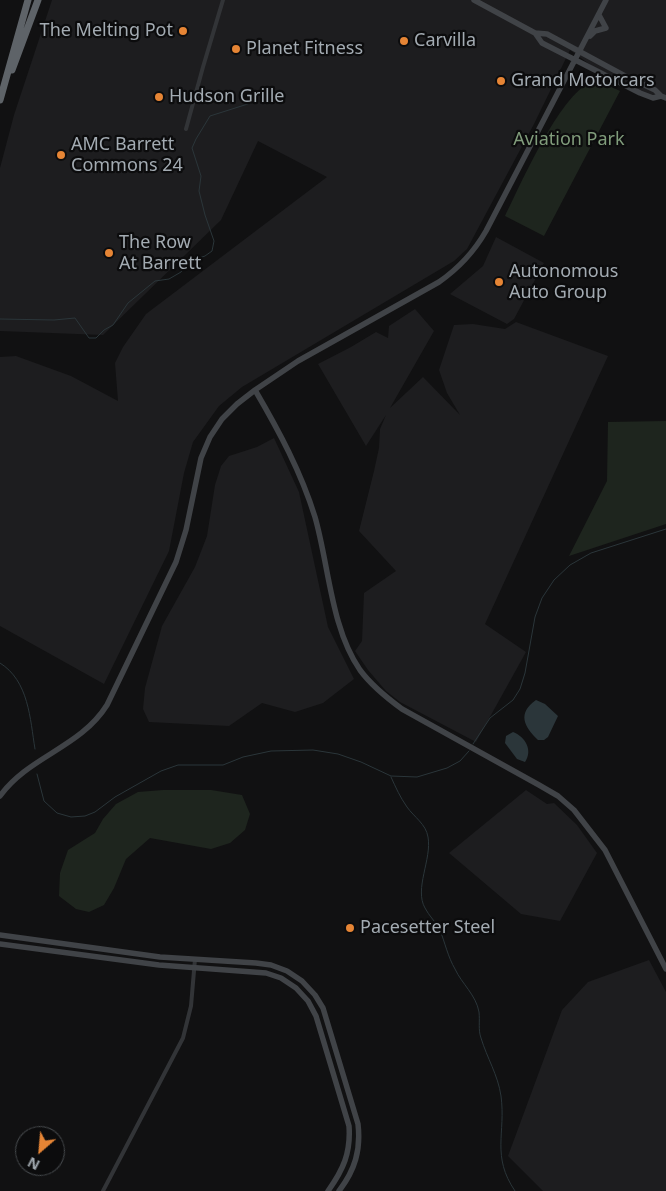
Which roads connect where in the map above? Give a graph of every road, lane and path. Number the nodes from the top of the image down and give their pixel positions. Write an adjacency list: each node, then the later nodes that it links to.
1 (28, 0): 11 (highway)
2 (38, 0): 11 (highway)
3 (223, 0): 14 (street)
4 (474, 0): 7 (street)
5 (606, 0): 6 (street)
6 (599, 14): 8 (street); 8 (street)
7 (536, 33): 9 (street); 10 (street)
8 (586, 39): 9 (street)
9 (579, 51): 10 (street); 12 (street)
10 (575, 60): 12 (street); 15 (street)
11 (2, 91): 13 (highway)
12 (664, 97)
13 (0, 100)
14 (186, 129)
15 (255, 390): 16 (street); 21 (street)
16 (0, 796)
17 (1, 936): 19 (street)
18 (0, 944): 20 (street)
19 (195, 959): 20 (street); 24 (street)
20 (195, 968): 22 (street); 23 (street)
21 (666, 969)
22 (103, 1191)
23 (328, 1191)
24 (339, 1191)

